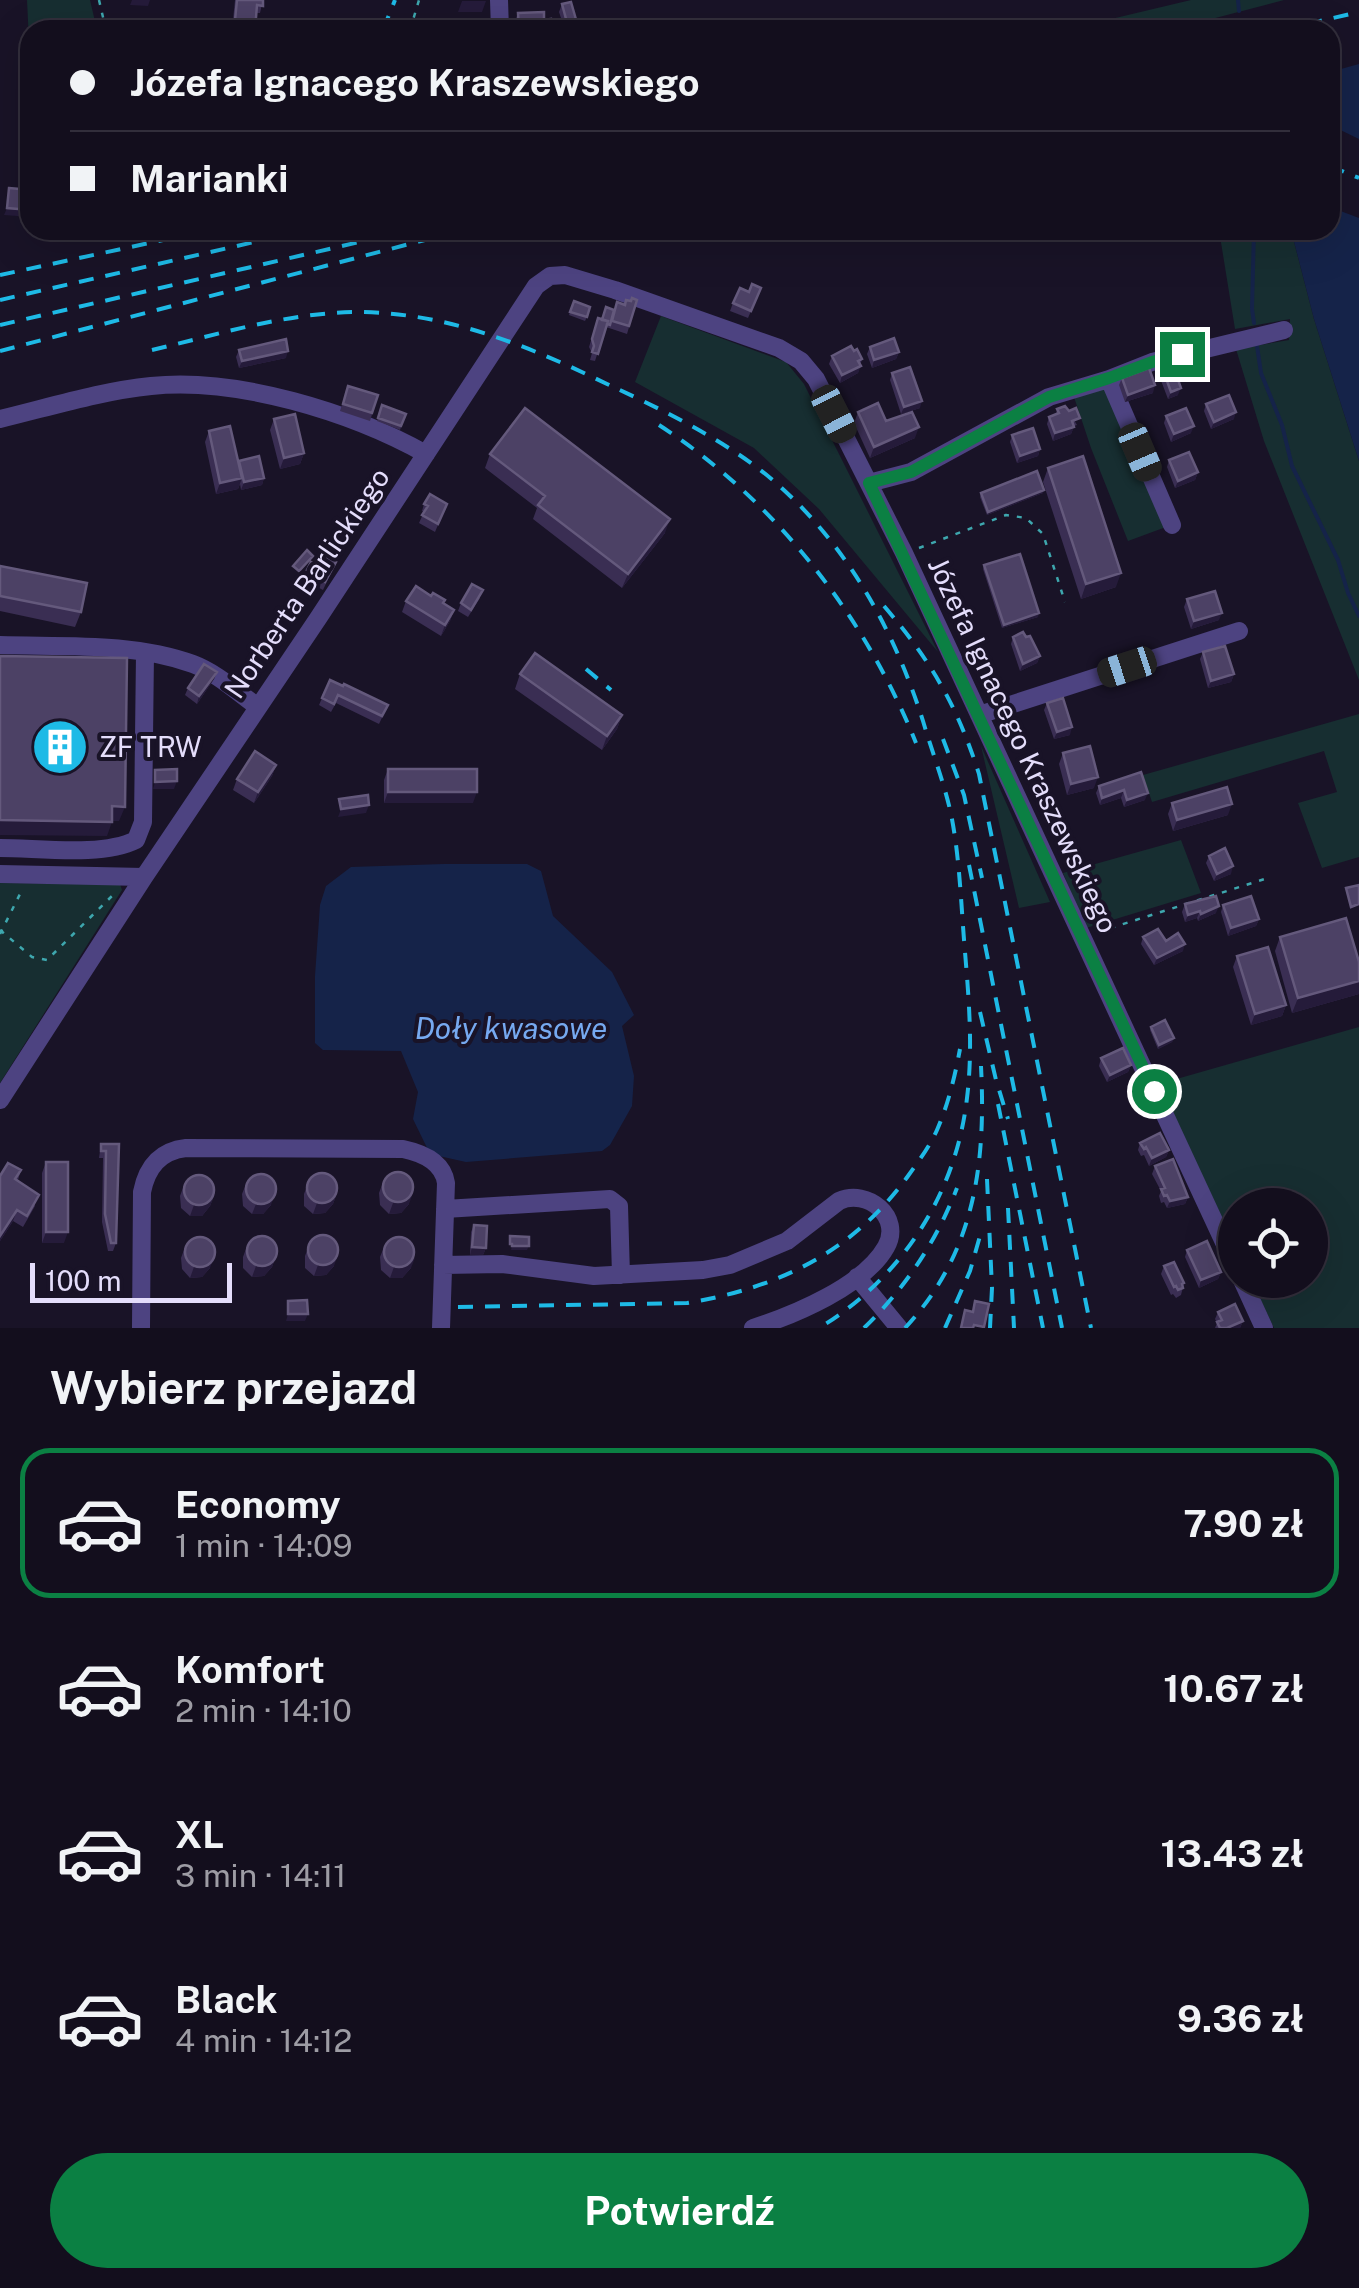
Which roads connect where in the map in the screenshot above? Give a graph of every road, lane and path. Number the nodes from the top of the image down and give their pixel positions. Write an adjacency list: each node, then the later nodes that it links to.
1 (579, 278): 5 (street, Norberta Barlickiego); 6 (street, Józefa Ignacego Kraszewskiego)
2 (1284, 330): 3 (street)
3 (1109, 378): 6 (street); 7 (street)
4 (0, 418): 5 (street)
5 (426, 454): 13 (street, Norberta Barlickiego)
6 (869, 483): 8 (street, Józefa Ignacego Kraszewskiego)
7 (1172, 524)
8 (904, 554): 9 (path); 14 (street, Józefa Ignacego Kraszewskiego)
9 (1065, 602)
10 (1239, 631): 14 (street)
11 (0, 644): 12 (street)
12 (145, 653): 13 (street); 15 (street)
13 (258, 707): 17 (street, Norberta Barlickiego)
14 (978, 715): 23 (street, Józefa Ignacego Kraszewskiego)
15 (0, 848)
16 (0, 874): 17 (street)
17 (144, 876): 24 (street, Norberta Barlickiego)
18 (1271, 877): 23 (path)
19 (24, 886): 22 (path)
20 (116, 892): 22 (path)
21 (0, 923): 22 (path)
22 (0, 931)
23 (1082, 937): 26 (street, Józefa Ignacego Kraszewskiego)
24 (0, 1100)
25 (445, 1210): 27 (street); 28 (street); 31 (street)
26 (1218, 1229)
27 (444, 1265): 28 (street); 32 (street)
28 (621, 1276): 29 (street)
29 (857, 1277): 33 (street); 34 (street)
30 (1250, 1298): 35 (street)
31 (141, 1328)
32 (441, 1328)
33 (752, 1328)
34 (899, 1328)
35 (1264, 1328)

